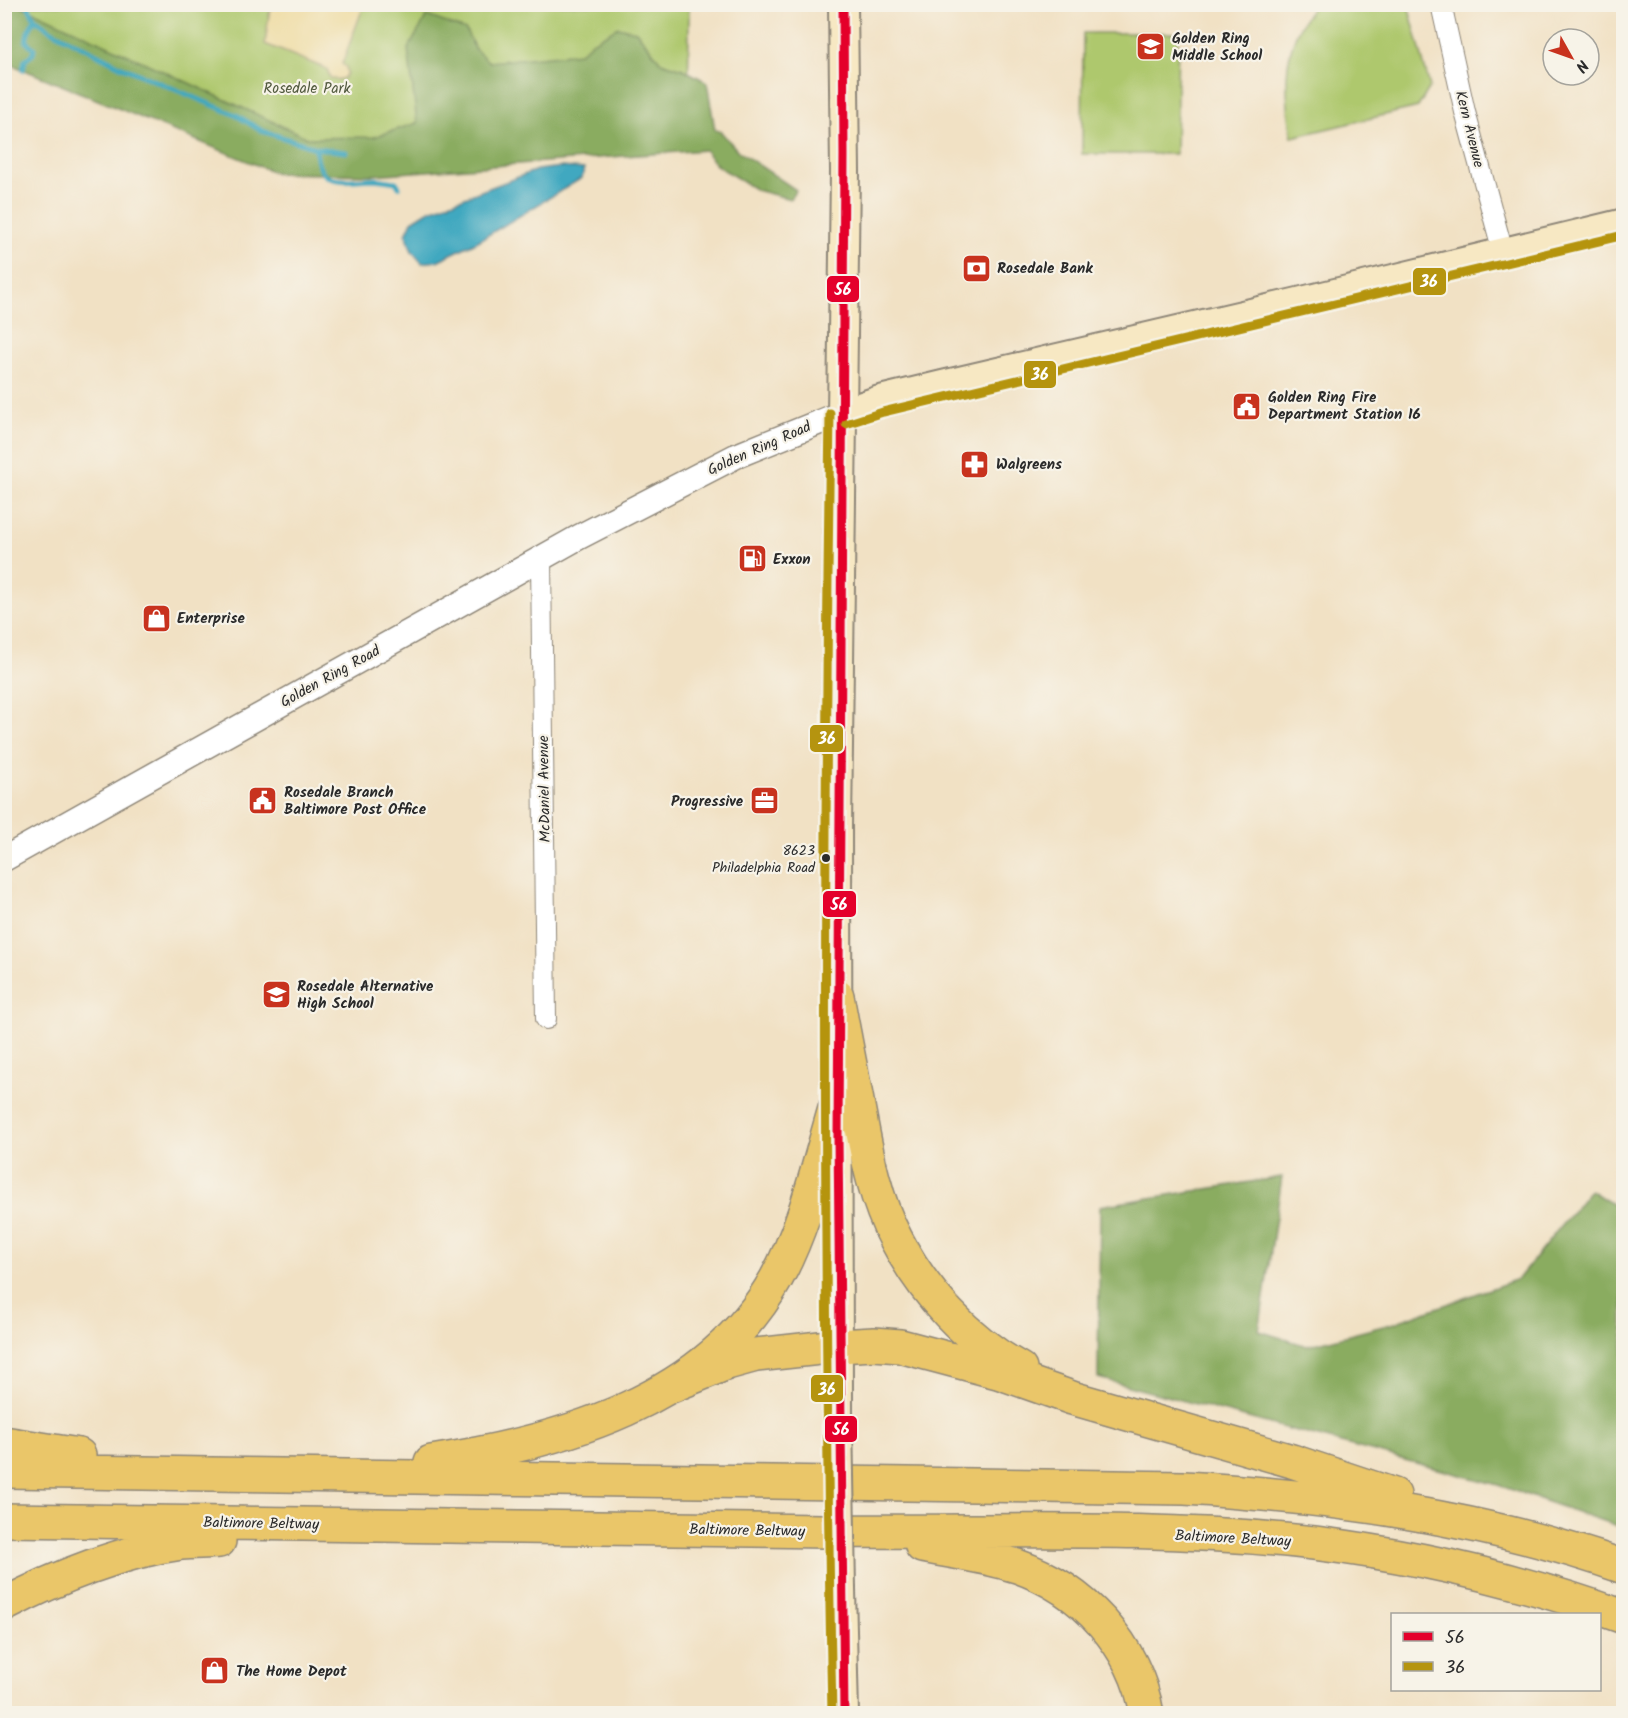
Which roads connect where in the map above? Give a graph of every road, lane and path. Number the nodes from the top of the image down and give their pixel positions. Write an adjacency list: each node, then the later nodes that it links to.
1 (843, 4): 5 (main road)
2 (1441, 4): 4 (street, Kern Avenue)
3 (1623, 223): 4 (main road, Golden Ring Road)
4 (1503, 252): 5 (main road, Golden Ring Road)
5 (842, 413): 6 (street, Golden Ring Road); 8 (main road)
6 (541, 558): 7 (street, Golden Ring Road); 9 (street, McDaniel Avenue)
7 (4, 859)
8 (837, 996): 10 (main road); 13 (highway)
9 (546, 1019)
10 (837, 1102): 11 (main road); 12 (highway)
11 (838, 1346): 12 (highway); 13 (highway); 25 (main road, bridge)
12 (671, 1386): 17 (highway)
13 (1072, 1398): 19 (highway)
14 (4, 1443): 16 (highway)
15 (4, 1471): 16 (highway)
16 (224, 1474): 17 (highway)
17 (335, 1477): 19 (highway)
18 (4, 1520): 20 (highway, Baltimore Beltway)
19 (1454, 1520): 22 (highway)
20 (474, 1526): 21 (highway, Baltimore Beltway); 23 (highway)
21 (835, 1531): 24 (highway, Baltimore Beltway); 26 (highway)
22 (1623, 1567)
23 (4, 1605)
24 (1623, 1617)
25 (843, 1713)
26 (1147, 1713)

